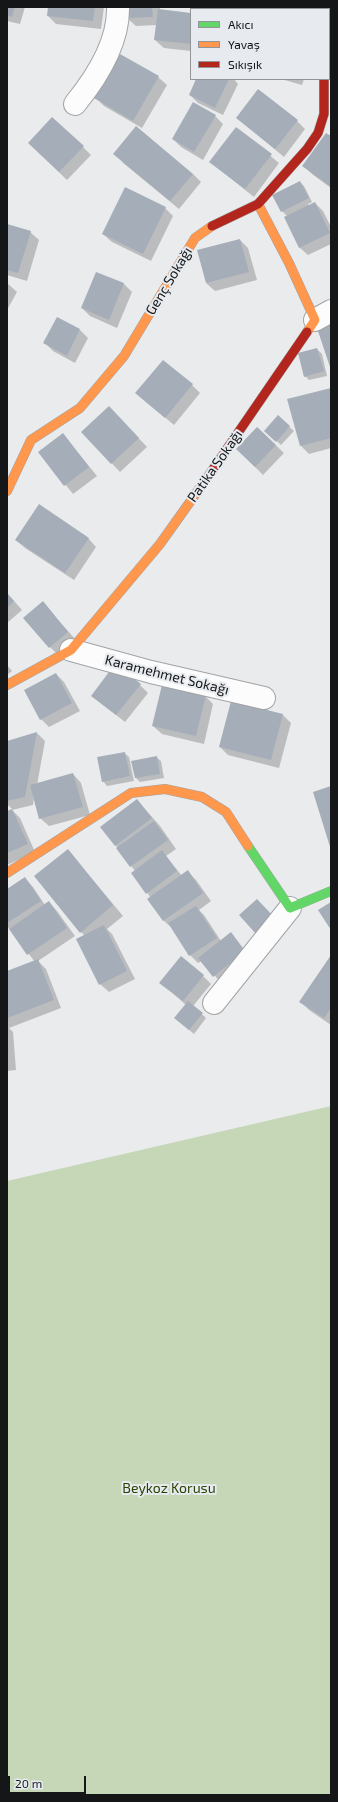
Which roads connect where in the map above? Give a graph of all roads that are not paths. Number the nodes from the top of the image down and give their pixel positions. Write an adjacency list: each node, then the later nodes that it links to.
1 (118, 7): 3 (street)
2 (324, 80): 4 (street, Genç Sokağı)
3 (75, 104)
4 (258, 204): 5 (street, Patika Sokağı); 6 (street, Genç Sokağı)
5 (323, 315): 7 (street, Patika Sokağı)
6 (7, 491)
7 (71, 650): 8 (street, Patika Sokağı); 9 (street, Karamehmet Sokağı)
8 (7, 685)
9 (264, 698)
10 (7, 873): 12 (street)
11 (331, 891): 12 (street)
12 (290, 908): 13 (street)
13 (214, 1003)

